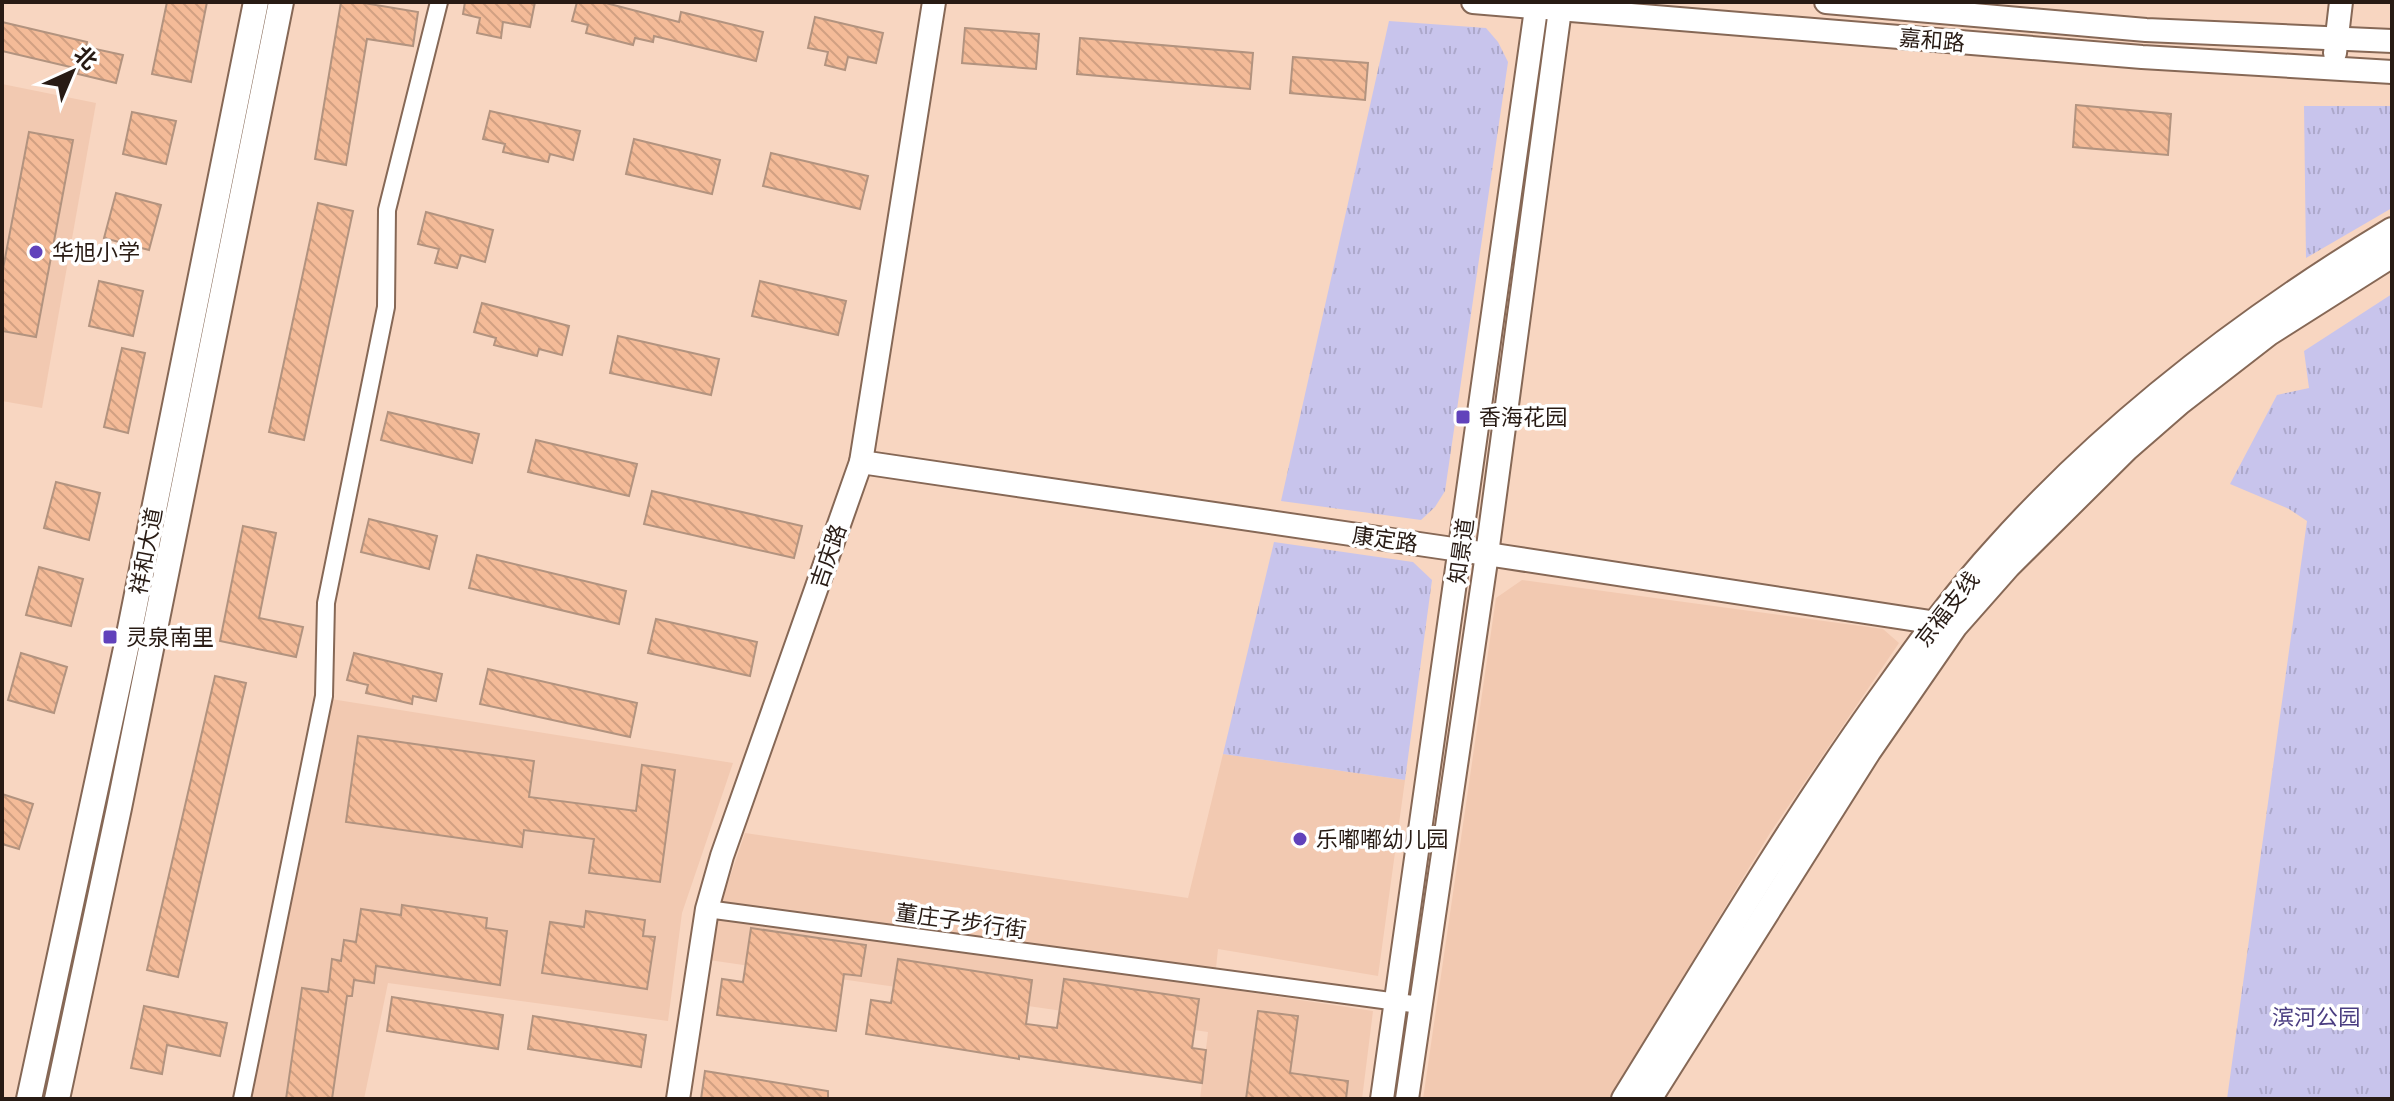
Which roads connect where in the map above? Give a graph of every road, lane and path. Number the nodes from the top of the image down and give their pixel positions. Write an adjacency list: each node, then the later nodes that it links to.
1 (256, 2): 23 (main road, 祥和大道)
2 (281, 2): 24 (main road, 祥和大道)
3 (439, 2): 25 (street)
4 (934, 2): 16 (main road, 吉庆路)
5 (1473, 2): 8 (main road, 嘉和路)
6 (1826, 2): 10 (main road, 嘉和路)
7 (2341, 2): 10 (main road)
8 (1537, 4): 9 (main road, 嘉和路); 17 (main road, 知景道)
9 (1560, 6): 12 (main road, 嘉和路); 18 (main road, 知景道)
10 (2335, 40): 11 (main road, 嘉和路); 12 (main road)
11 (2392, 41)
12 (2334, 70): 13 (main road, 嘉和路)
13 (2392, 72)
14 (2392, 230): 19 (main road, 京福支线)
15 (2392, 255): 19 (main road, 京福支线)
16 (861, 462): 17 (main road, 康定路); 20 (main road, 吉庆路)
17 (1462, 550): 18 (main road, 康定路); 21 (main road, 知景道)
18 (1487, 554): 19 (main road, 康定路); 22 (main road, 知景道)
19 (1945, 625): 29 (main road, 京福支线); 30 (main road, 京福支线)
20 (707, 909): 21 (street, 董庄子步行街); 26 (main road, 吉庆路)
21 (1396, 1001): 22 (street, 董庄子步行街); 27 (main road, 知景道)
22 (1420, 1005): 28 (main road, 知景道)
23 (29, 1099)
24 (57, 1099)
25 (242, 1099)
26 (678, 1099)
27 (1382, 1099)
28 (1407, 1099)
29 (1624, 1099)
30 (1649, 1099)

